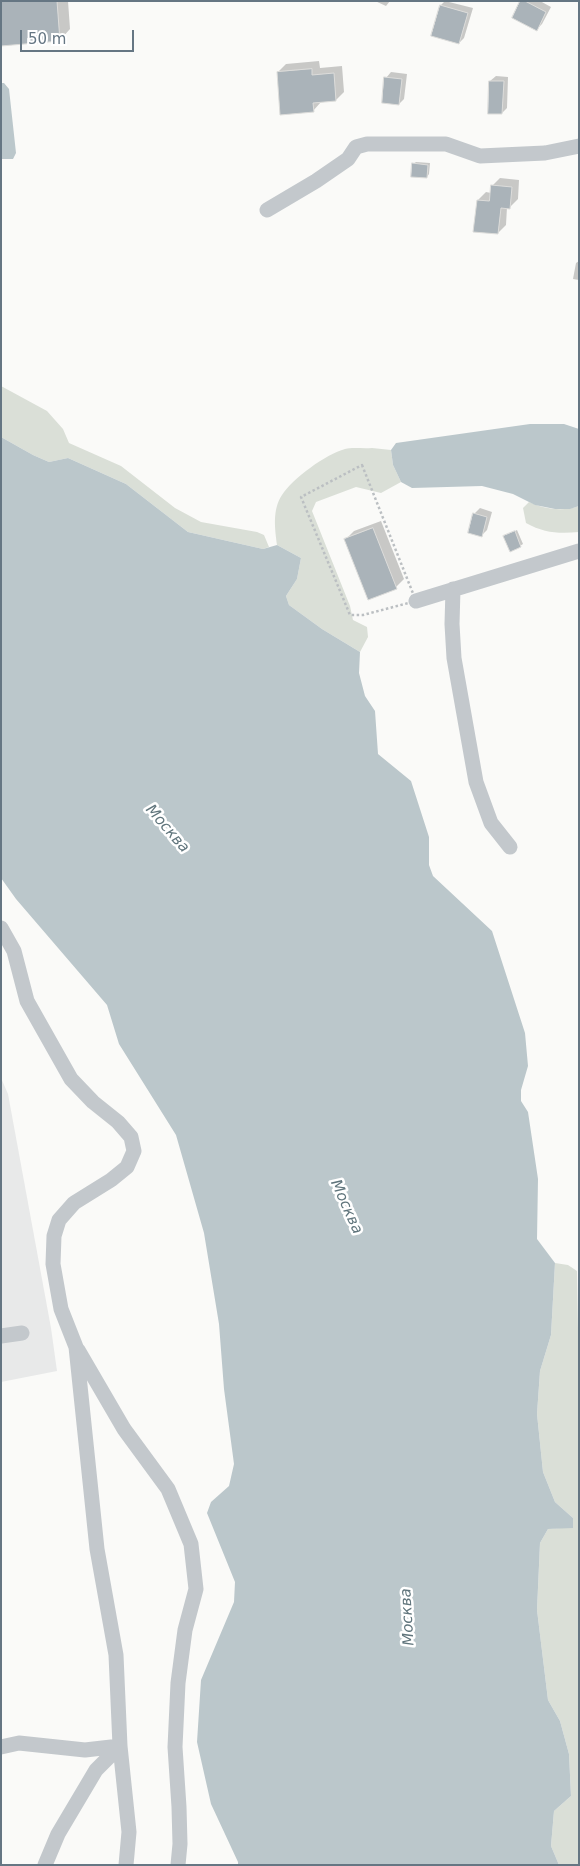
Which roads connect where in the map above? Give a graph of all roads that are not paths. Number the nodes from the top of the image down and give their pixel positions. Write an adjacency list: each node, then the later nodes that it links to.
1 (579, 146): 2 (street)
2 (267, 210)
3 (579, 551): 4 (street)
4 (453, 589): 5 (street); 6 (street)
5 (416, 601)
6 (510, 847)
7 (1, 928): 10 (street)
8 (22, 1333): 9 (street)
9 (1, 1336)
10 (76, 1347): 11 (street); 15 (street)
11 (120, 1746): 12 (street); 13 (street); 14 (street)
12 (1, 1747)
13 (45, 1865)
14 (126, 1865)
15 (178, 1865)

